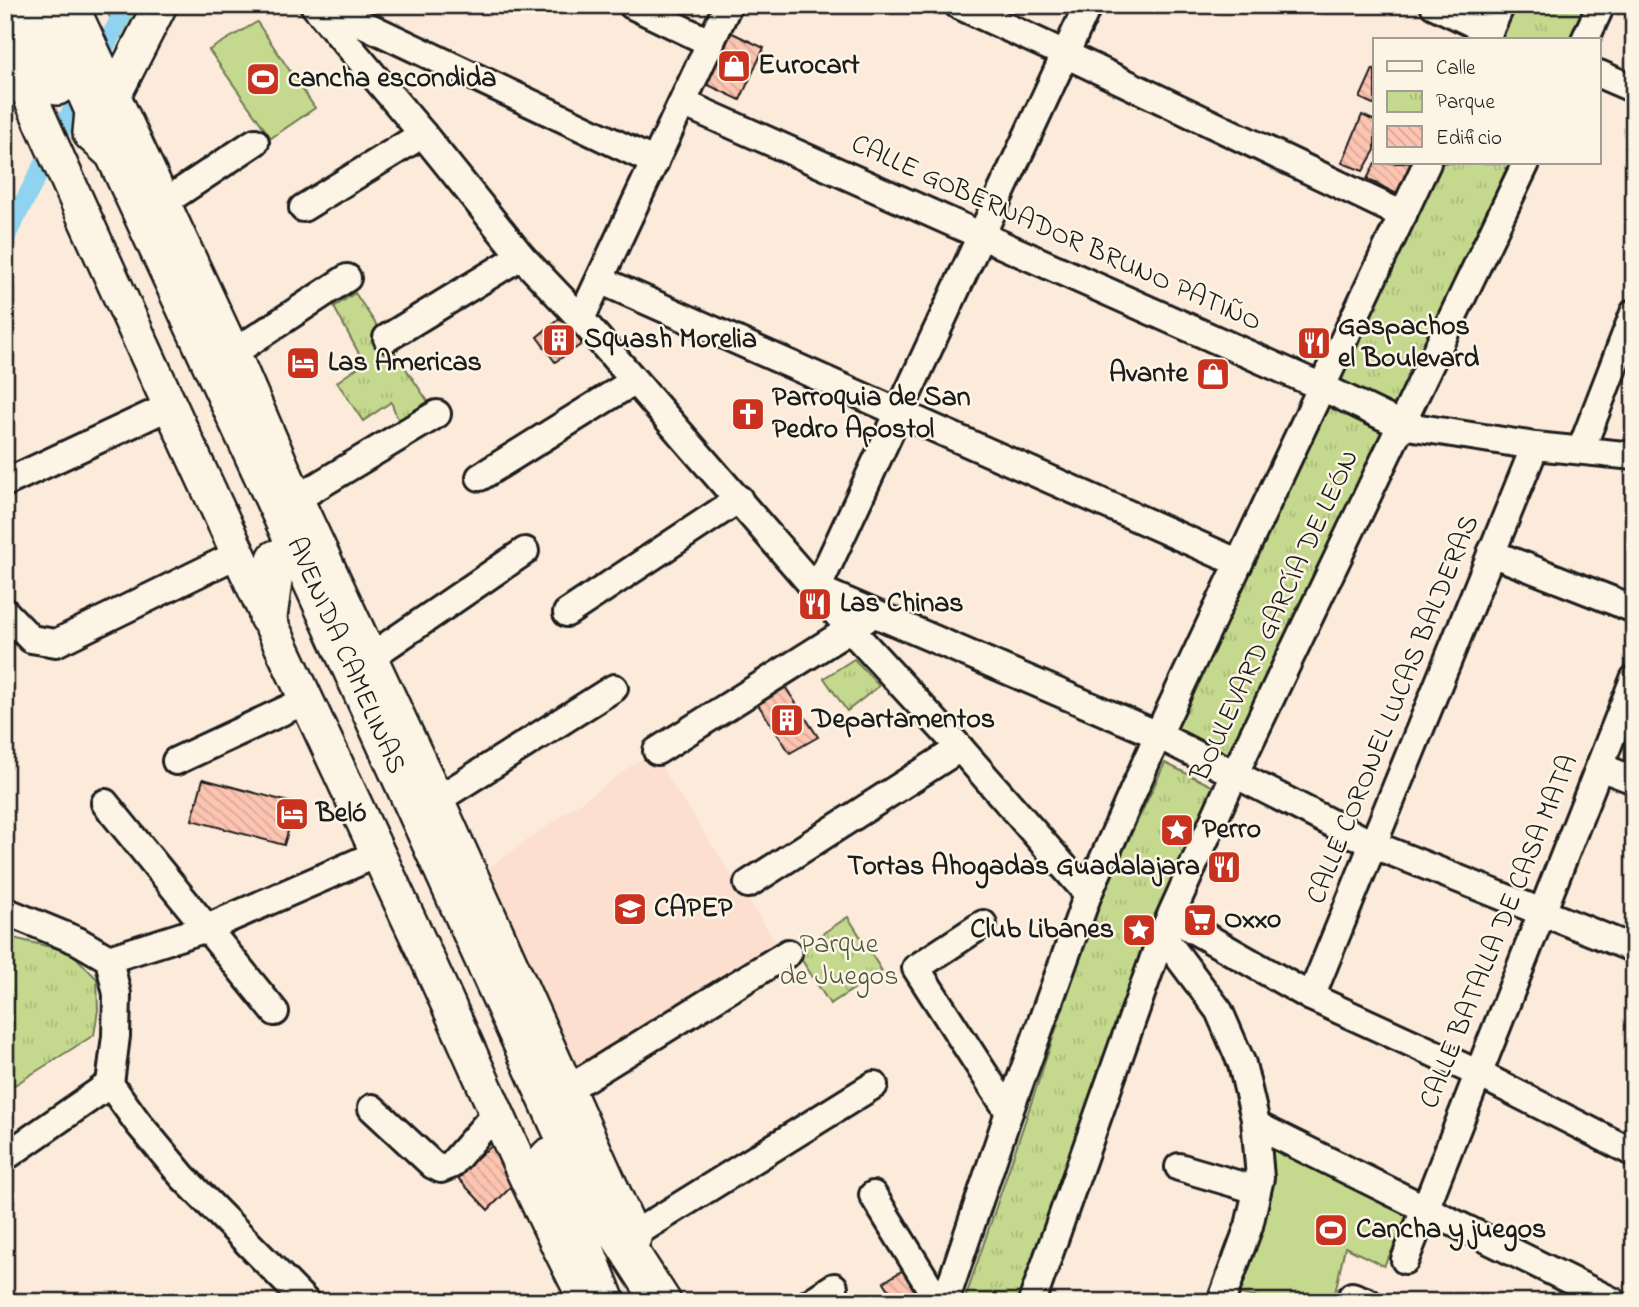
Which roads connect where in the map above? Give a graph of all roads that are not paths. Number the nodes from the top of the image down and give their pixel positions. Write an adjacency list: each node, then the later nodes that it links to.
1 (160, 5): 19 (main road)
2 (314, 5): 20 (street)
3 (323, 5): 22 (street)
4 (632, 5): 14 (street)
5 (728, 5): 14 (street)
6 (958, 5): 15 (street)
7 (1088, 5): 15 (street)
8 (1434, 5): 12 (street)
9 (1501, 5): 12 (street)
10 (1601, 5): 13 (street)
11 (44, 32): 19 (highway, AVENIDA CAMELINAS); 19 (main road, AVENIDA CAMELINAS); 19 (main road)
12 (1487, 36)
13 (1586, 38)
14 (711, 43): 18 (street)
15 (1065, 54): 27 (street); 28 (street)
16 (1600, 74): 17 (street)
17 (1634, 89)
18 (683, 103): 22 (street); 28 (street, CALLE GOBERNADOR BRUNO PATIÑO)
19 (99, 112): 25 (main road, AVENIDA CAMELINAS); 38 (main road, AVENIDA CAMELINAS); 52 (highway, AVENIDA CAMELINAS)
20 (423, 134): 26 (street); 29 (street)
21 (256, 142): 25 (street)
22 (654, 162): 31 (street)
23 (1427, 164): 27 (street, BOULEVARD GARCÍA DE LEÓN)
24 (1526, 164): 41 (street, BOULEVARD GARCÍA DE LEÓN)
25 (162, 204): 35 (main road, AVENIDA CAMELINAS)
26 (303, 208)
27 (1403, 215): 37 (street, BOULEVARD GARCÍA DE LEÓN)
28 (981, 235): 37 (street, CALLE GOBERNADOR BRUNO PATIÑO); 39 (street)
29 (521, 256): 33 (street); 34 (street)
30 (347, 278): 35 (street)
31 (600, 279): 33 (street); 39 (street)
32 (1634, 313): 43 (street)
33 (581, 319): 36 (street)
34 (387, 338)
35 (233, 354): 48 (main road, AVENIDA CAMELINAS)
36 (634, 381): 45 (street); 47 (street)
37 (1322, 387): 41 (street, CALLE GOBERNADOR BRUNO PATIÑO); 53 (street, BOULEVARD GARCÍA DE LEÓN)
38 (170, 406): 46 (street); 51 (main road, AVENIDA CAMELINAS)
39 (900, 411): 53 (street); 54 (street)
40 (437, 414): 48 (street)
41 (1401, 425): 42 (street, CALLE GOBERNADOR BRUNO PATIÑO); 70 (street, BOULEVARD GARCÍA DE LEÓN)
42 (1535, 446): 43 (street, CALLE GOBERNADOR BRUNO PATIÑO); 50 (street, CALLE CORONEL LUCAS BALDERAS)
43 (1581, 450): 44 (street, CALLE GOBERNADOR BRUNO PATIÑO)
44 (1634, 456)
45 (480, 477)
46 (5, 483)
47 (739, 499): 54 (street); 57 (street)
48 (303, 513): 52 (highway); 61 (main road, AVENIDA CAMELINAS)
49 (525, 551): 61 (street)
50 (1491, 553): 55 (street); 74 (street, CALLE CORONEL LUCAS BALDERAS)
51 (238, 554): 56 (street); 59 (main road, AVENIDA CAMELINAS)
52 (290, 561): 59 (highway); 107 (highway, AVENIDA CAMELINAS); 108 (highway, AVENIDA CAMELINAS)
53 (1239, 563): 65 (street, BOULEVARD GARCÍA DE LEÓN)
54 (817, 589): 58 (street); 60 (street)
55 (1634, 609)
56 (5, 612)
57 (567, 613)
58 (874, 614): 60 (street); 65 (street)
59 (268, 617): 64 (main road, AVENIDA CAMELINAS)
60 (851, 629): 66 (street); 67 (street)
61 (369, 658): 72 (main road, AVENIDA CAMELINAS)
62 (1634, 679): 69 (street, CALLE BATALLA DE CASA MATA)
63 (614, 688): 72 (street)
64 (307, 699): 68 (street); 75 (main road, AVENIDA CAMELINAS)
65 (1158, 735): 70 (street); 77 (street, BOULEVARD GARCÍA DE LEÓN)
66 (960, 748): 76 (street); 77 (street)
67 (657, 751)
68 (176, 761)
69 (1600, 767): 71 (street); 79 (street, CALLE BATALLA DE CASA MATA)
70 (1236, 773): 74 (street); 81 (street, BOULEVARD GARCÍA DE LEÓN)
71 (1634, 780)
72 (437, 800): 91 (main road, AVENIDA CAMELINAS)
73 (104, 803): 82 (street)
74 (1374, 845): 79 (street); 86 (street, CALLE CORONEL LUCAS BALDERAS)
75 (377, 854): 82 (street); 94 (main road, AVENIDA CAMELINAS)
76 (748, 884)
77 (1088, 894): 93 (street, BOULEVARD GARCÍA DE LEÓN)
78 (5, 911): 85 (street)
79 (1543, 911): 83 (street); 88 (street, CALLE BATALLA DE CASA MATA)
80 (983, 925): 93 (street)
81 (1166, 926): 86 (street); 95 (street); 112 (street, BOULEVARD GARCÍA DE LEÓN)
82 (207, 929): 85 (street); 87 (street)
83 (1634, 949)
84 (788, 953): 91 (street)
85 (109, 960): 89 (street)
86 (1311, 997): 88 (street)
87 (275, 1012)
88 (1477, 1073): 96 (street); 101 (street, CALLE BATALLA DE CASA MATA)
89 (110, 1084): 97 (street); 105 (street)
90 (874, 1085): 102 (street)
91 (568, 1089): 102 (main road, AVENIDA CAMELINAS)
92 (372, 1108): 94 (street)
93 (1009, 1112): 111 (street, BOULEVARD GARCÍA DE LEÓN)
94 (496, 1113): 106 (main road, AVENIDA CAMELINAS)
95 (1256, 1125): 99 (street); 101 (street)
96 (1634, 1153)
97 (5, 1157)
98 (1179, 1167): 99 (street)
99 (1257, 1190): 113 (street)
100 (873, 1195): 110 (street)
101 (1425, 1208): 103 (street, CALLE BATALLA DE CASA MATA); 114 (street)
102 (633, 1235): 108 (main road, AVENIDA CAMELINAS)
103 (1405, 1260)
104 (834, 1287): 109 (street)
105 (306, 1302)
106 (587, 1302)
107 (606, 1302)
108 (663, 1302)
109 (811, 1302)
110 (939, 1302)
111 (945, 1302)
112 (1032, 1302)
113 (1221, 1302)
114 (1614, 1302)

